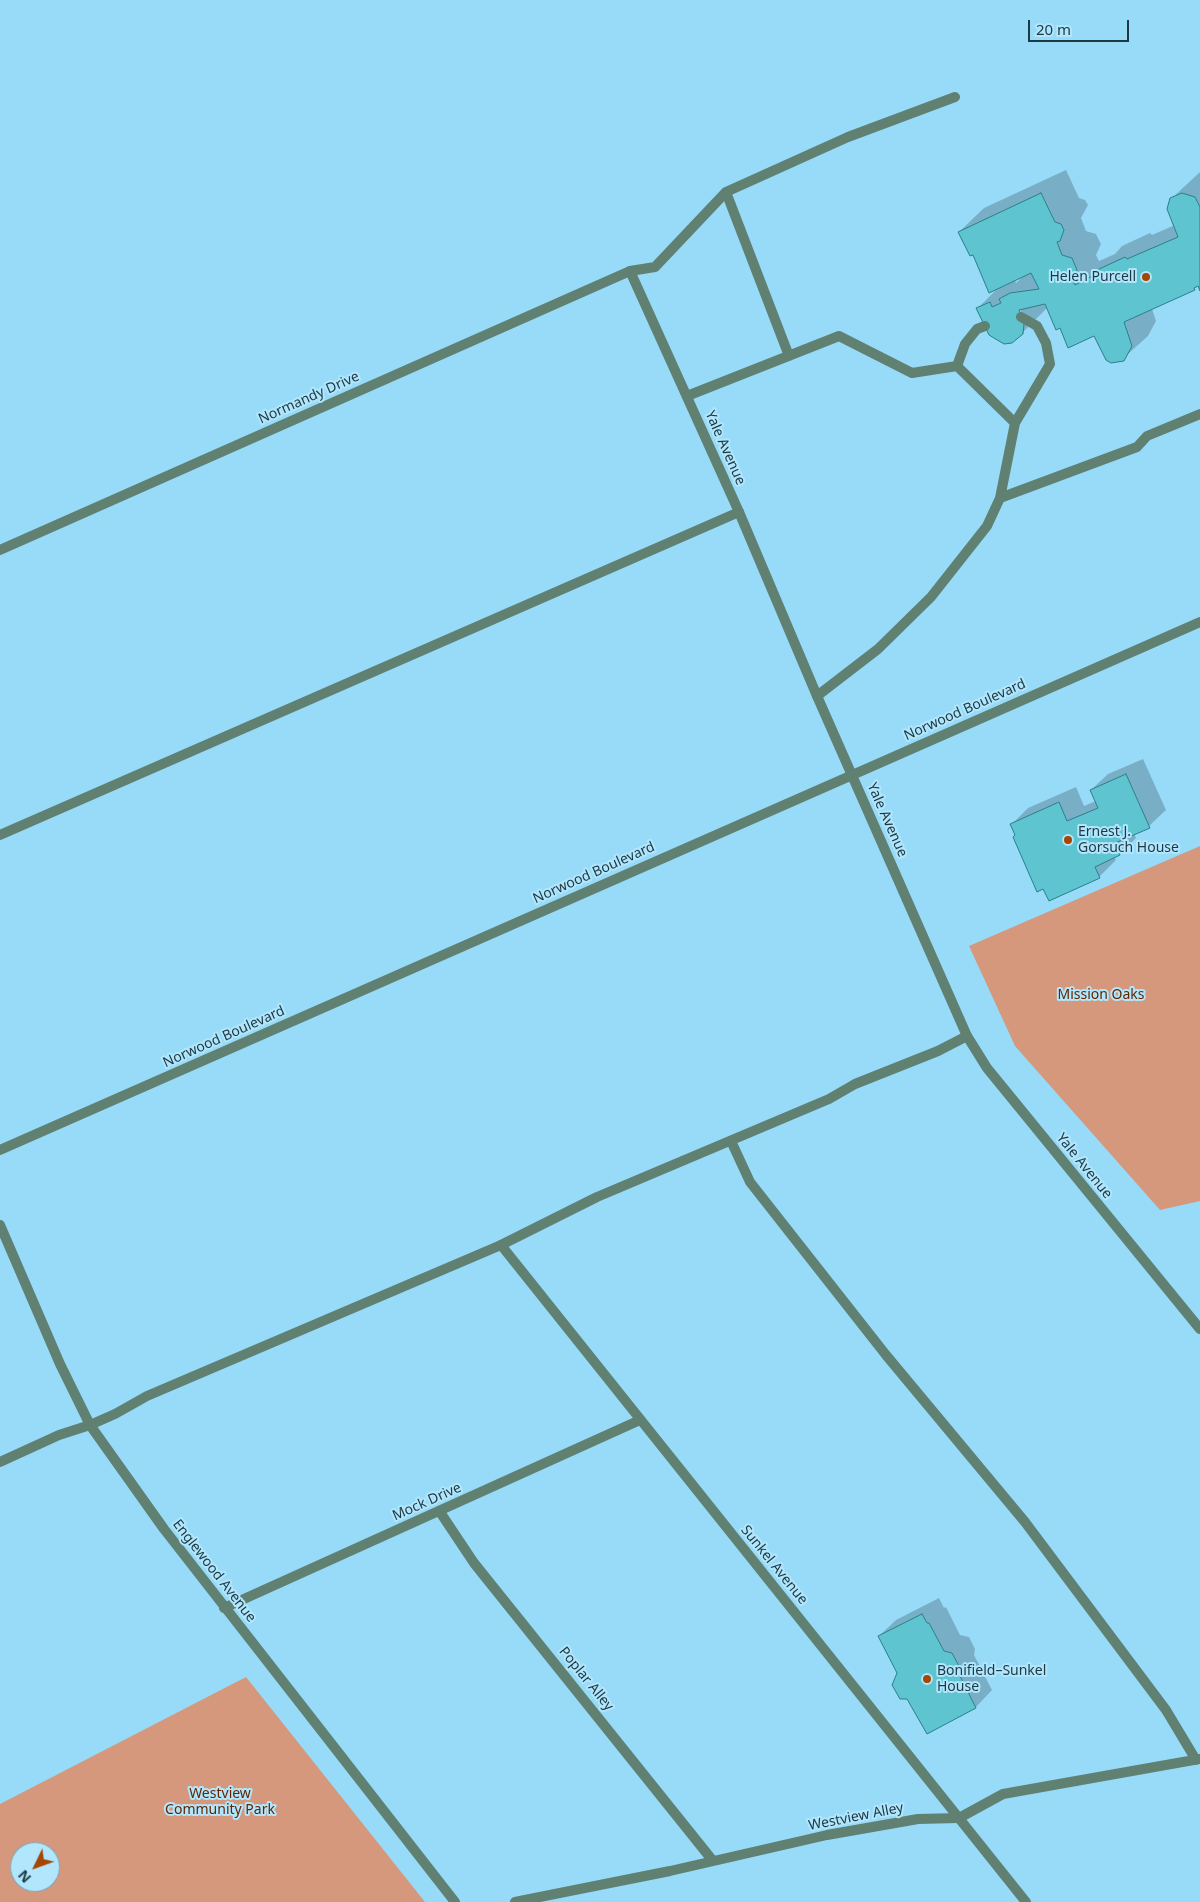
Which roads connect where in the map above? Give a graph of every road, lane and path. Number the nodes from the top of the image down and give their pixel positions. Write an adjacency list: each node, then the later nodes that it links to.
1 (955, 97): 2 (street)
2 (726, 192): 3 (street, Normandy Drive); 6 (street)
3 (630, 271): 8 (street, Yale Avenue); 13 (street, Normandy Drive)
4 (1021, 317): 10 (street)
5 (985, 326): 7 (street)
6 (790, 356): 7 (street); 8 (street)
7 (957, 366): 10 (street)
8 (687, 396): 12 (street, Yale Avenue)
9 (1200, 414): 11 (street)
10 (1016, 422): 11 (street)
11 (1000, 498): 15 (street)
12 (740, 512): 15 (street, Yale Avenue); 17 (street)
13 (0, 550)
14 (1200, 622): 16 (street, Norwood Boulevard)
15 (817, 696): 16 (street, Yale Avenue)
16 (852, 775): 18 (street, Yale Avenue); 20 (street, Norwood Boulevard)
17 (0, 835)
18 (967, 1036): 19 (street); 23 (street, Yale Avenue)
19 (731, 1141): 22 (street); 29 (street)
20 (0, 1150)
21 (0, 1225): 25 (street, Englewood Avenue)
22 (501, 1245): 24 (street, Sunkel Avenue); 25 (street)
23 (1200, 1330)
24 (640, 1420): 27 (street, Mock Drive); 30 (street, Sunkel Avenue)
25 (90, 1425): 26 (street); 28 (street, Englewood Avenue)
26 (0, 1462)
27 (440, 1512): 28 (street, Mock Drive); 31 (street, Poplar Alley)
28 (224, 1608): 32 (street, Englewood Avenue)
29 (1198, 1760): 30 (street, Westview Alley)
30 (959, 1818): 31 (street, Westview Alley); 34 (street, Sunkel Avenue)
31 (713, 1861): 33 (street, Westview Alley)
32 (455, 1902)
33 (515, 1902)
34 (1026, 1902)

